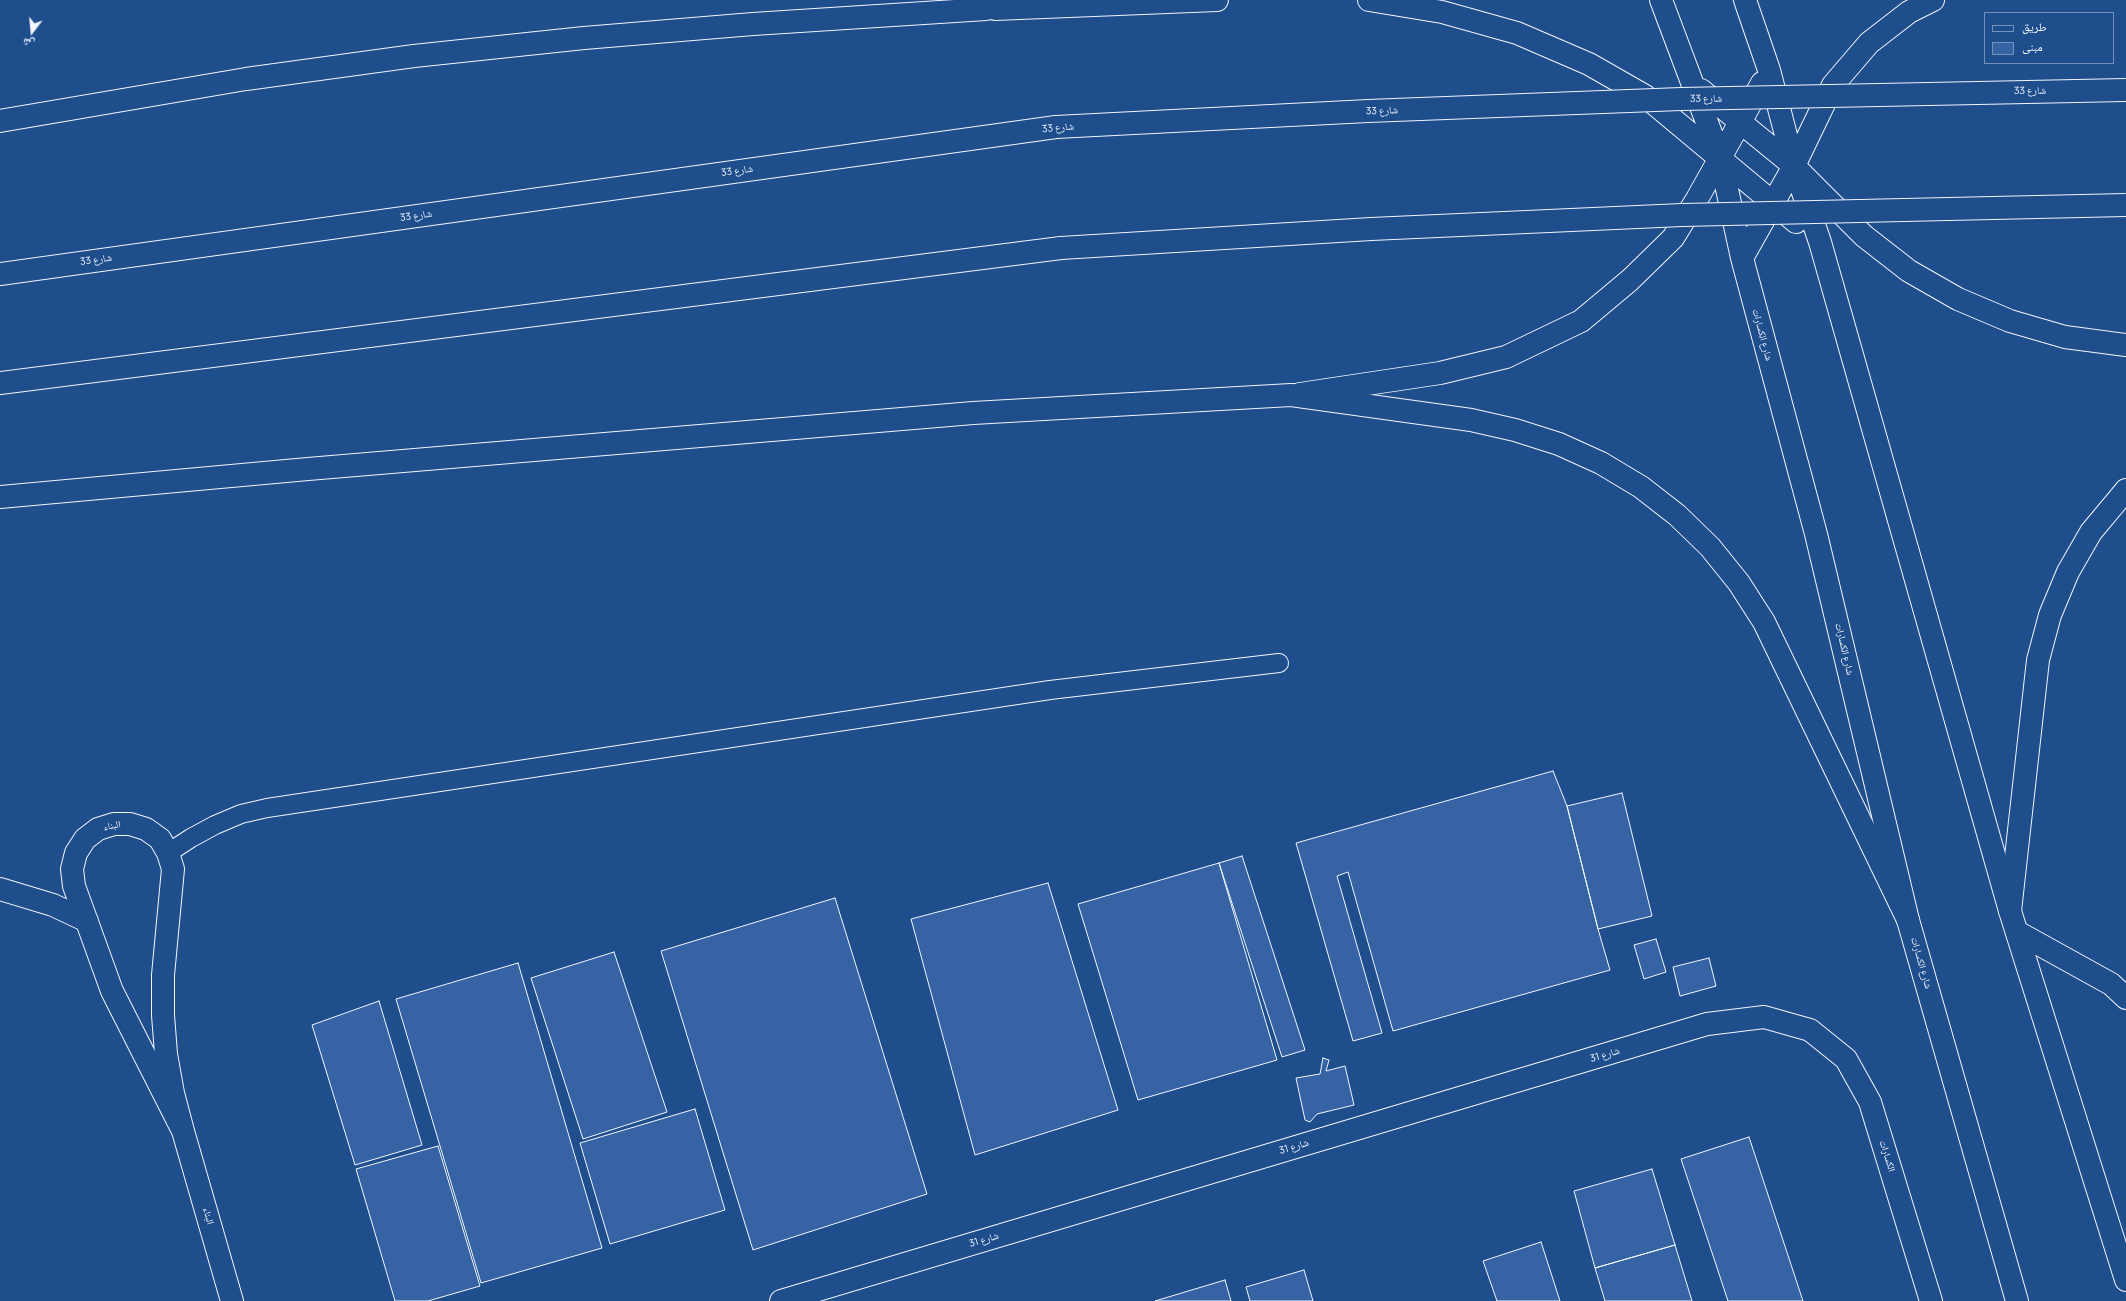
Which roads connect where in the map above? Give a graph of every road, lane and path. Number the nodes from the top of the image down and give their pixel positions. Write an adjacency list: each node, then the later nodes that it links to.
1 (1017, 0): 7 (main road)
2 (1217, 0): 7 (main road)
3 (1369, 0): 13 (main road)
4 (1661, 0): 9 (main road, شارع الكسارات)
5 (1745, 0): 8 (main road)
6 (1933, 0): 14 (main road)
7 (986, 9): 11 (main road)
8 (1769, 70): 12 (main road); 14 (main road)
9 (1691, 82): 12 (main road); 13 (main road, شارع الكسارات)
10 (2126, 90): 19 (main road, شارع 33, bridge)
11 (0, 121)
12 (1740, 122): 13 (main road); 14 (main road)
13 (1720, 157): 15 (main road); 18 (main road, شارع الكسارات); 22 (main road)
14 (1794, 166): 15 (main road); 17 (main road); 20 (main road)
15 (1773, 202): 17 (main road); 18 (main road)
16 (2126, 204): 21 (main road, bridge)
17 (1820, 242): 28 (main road)
18 (1742, 258): 29 (main road, شارع الكسارات)
19 (0, 274)
20 (2126, 345)
21 (0, 383)
22 (1291, 395): 24 (main road); 29 (main road)
23 (2126, 490): 28 (main road)
24 (0, 497)
25 (1280, 663): 26 (lane)
26 (168, 853): 30 (main road, البناء); 34 (main road, البناء)
27 (0, 889): 30 (main road)
28 (2010, 911): 31 (main road)
29 (1908, 920): 39 (main road, شارع الكسارات)
30 (87, 921): 34 (main road, البناء)
31 (2017, 932): 32 (main road); 35 (main road)
32 (2126, 998)
33 (1810, 1030): 37 (main road, شارع 31); 38 (main road, الكسارات)
34 (183, 1131): 36 (main road, البناء)
35 (2126, 1280)
36 (232, 1301)
37 (781, 1301)
38 (1931, 1301)
39 (2017, 1301)

